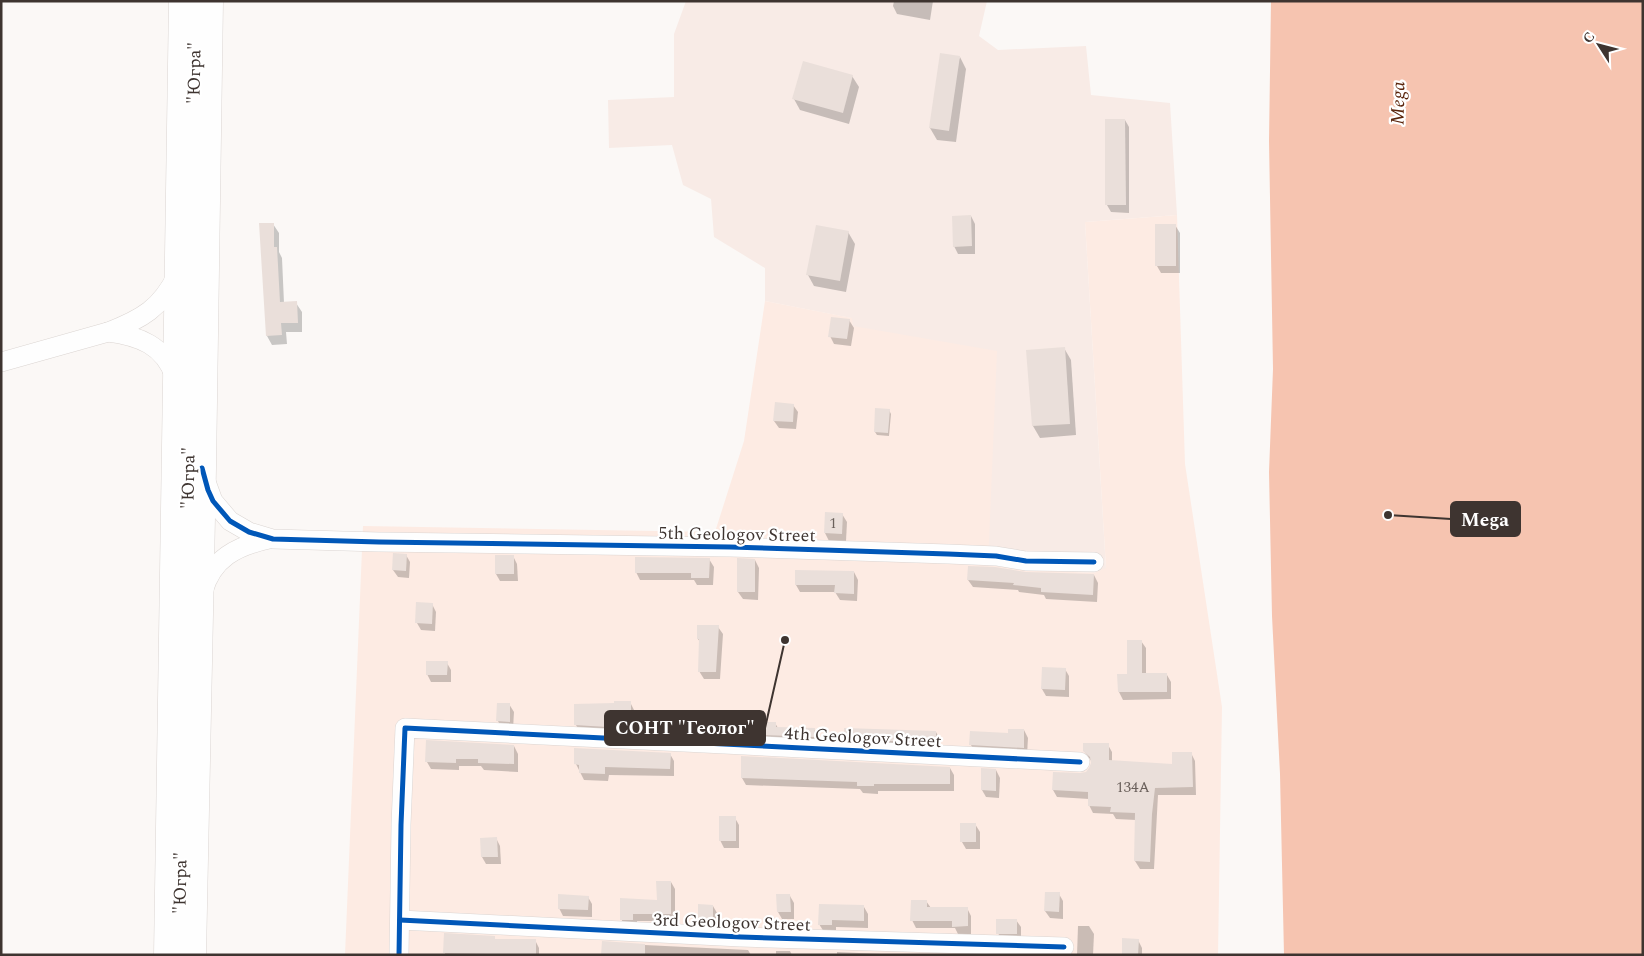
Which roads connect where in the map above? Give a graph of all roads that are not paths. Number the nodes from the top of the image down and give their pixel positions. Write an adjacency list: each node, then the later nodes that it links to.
1 (183, 1): 3 (highway, "Югра")
2 (209, 1): 7 (highway, "Югра")
3 (179, 269): 4 (street); 6 (highway, "Югра")
4 (108, 332): 5 (street); 6 (street)
5 (1, 362)
6 (178, 386): 14 (highway, "Югра")
7 (202, 468): 8 (street); 10 (highway, "Югра")
8 (272, 538): 9 (street, 5th Geologov Street); 10 (street)
9 (1094, 562)
10 (199, 608): 15 (highway, "Югра")
11 (1080, 762): 12 (street, 4th Geologov Street)
12 (400, 920): 13 (street, 3rd Geologov Street); 16 (street)
13 (1064, 947)
14 (168, 955)
15 (192, 955)
16 (399, 955)

